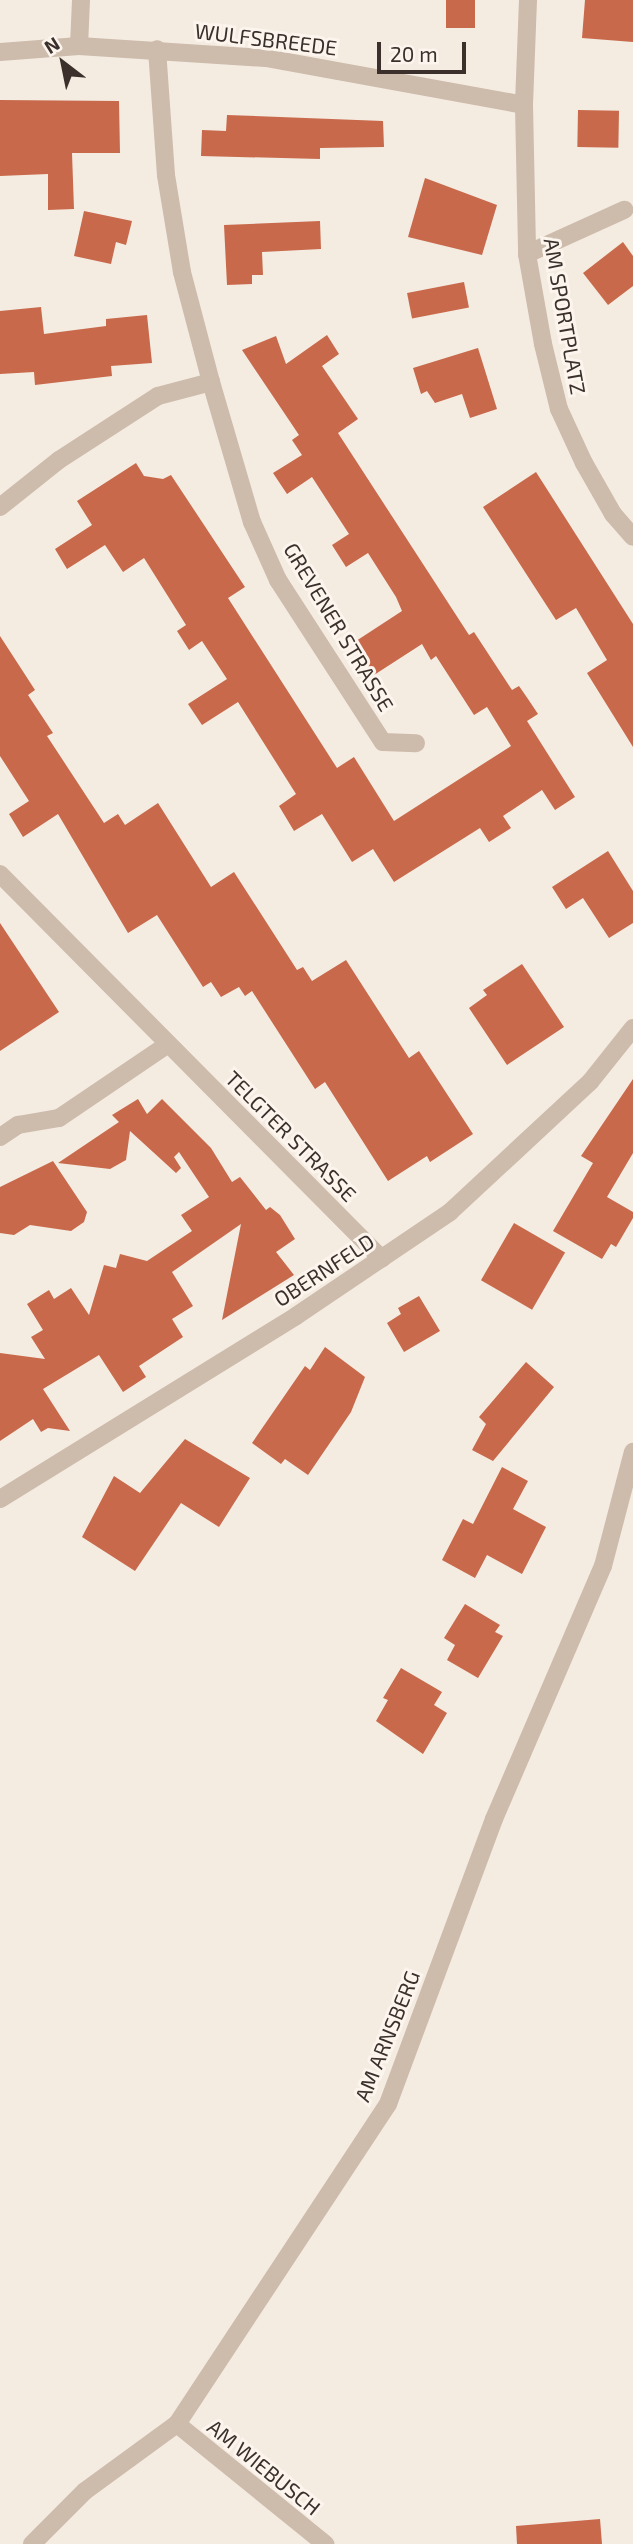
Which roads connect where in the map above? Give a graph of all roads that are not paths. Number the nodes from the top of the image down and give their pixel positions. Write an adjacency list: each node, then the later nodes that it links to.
1 (81, 0): 3 (street)
2 (528, 0): 6 (street, AM SPORTPLATZ)
3 (79, 46): 4 (street, WULFSBREEDE); 5 (street, WULFSBREEDE)
4 (157, 49): 6 (street, WULFSBREEDE); 9 (street, GREVENER STRASSE)
5 (0, 52)
6 (524, 105): 8 (street, AM SPORTPLATZ)
7 (624, 210): 8 (street)
8 (527, 254): 11 (street, AM SPORTPLATZ)
9 (211, 382): 10 (street); 12 (street, GREVENER STRASSE)
10 (0, 507)
11 (633, 537)
12 (416, 743)
13 (0, 874): 15 (street, TELGTER STRASSE)
14 (633, 1028): 17 (street, OBERNFELD)
15 (167, 1045): 16 (street); 17 (street, TELGTER STRASSE)
16 (0, 1137)
17 (382, 1259): 19 (street, OBERNFELD)
18 (633, 1452): 20 (street, AM ARNSBERG)
19 (0, 1499)
20 (177, 2424): 21 (street, AM ARNSBERG); 22 (street, AM WIEBUSCH)
21 (32, 2544)
22 (325, 2544)

